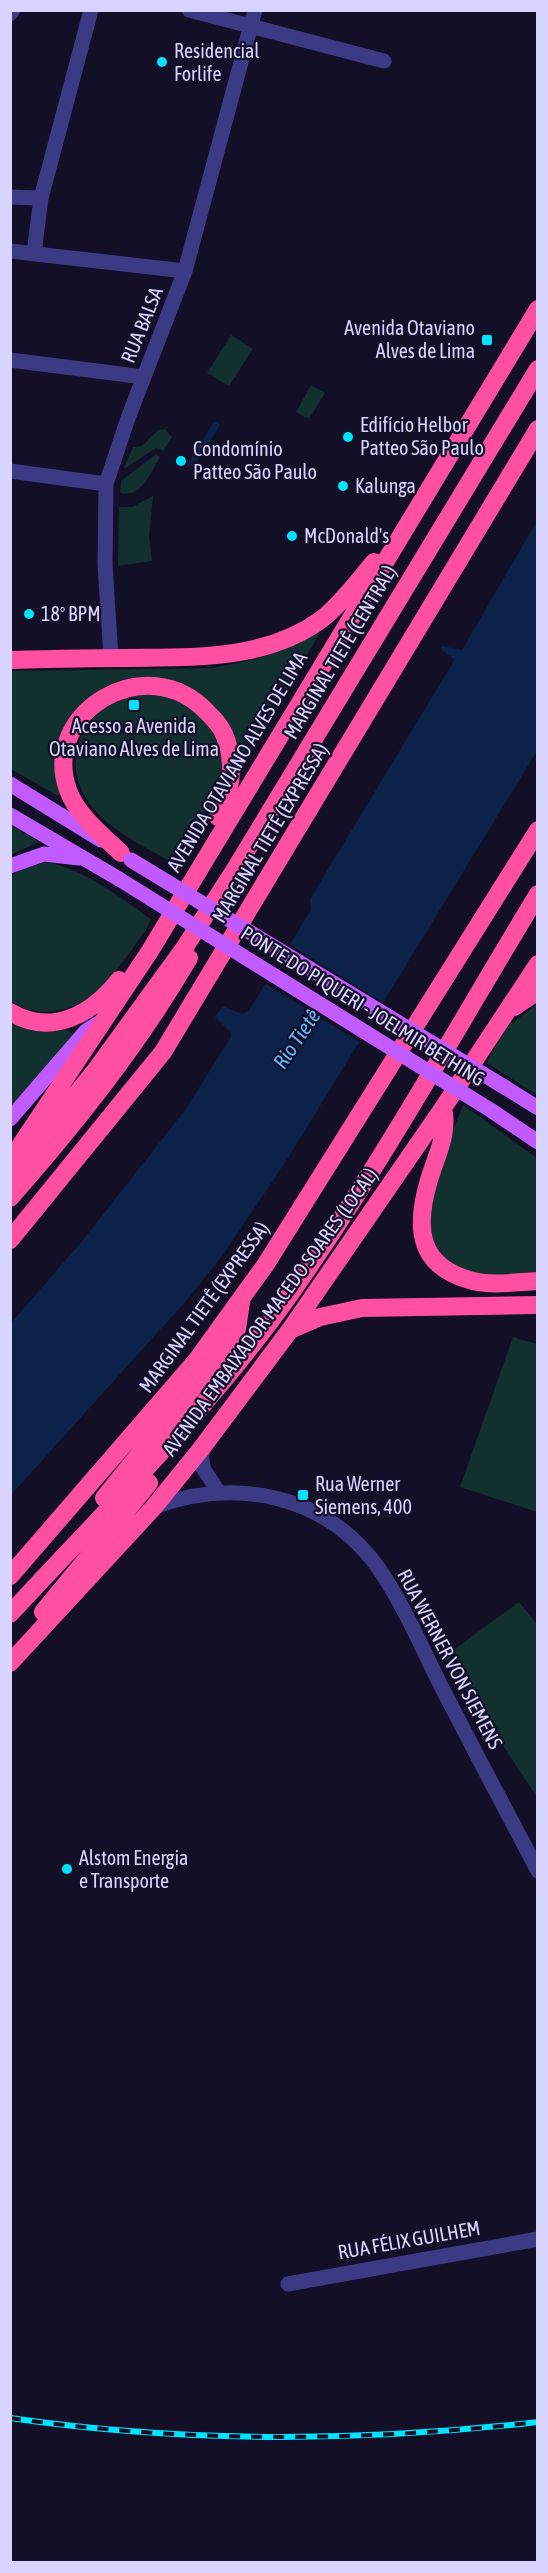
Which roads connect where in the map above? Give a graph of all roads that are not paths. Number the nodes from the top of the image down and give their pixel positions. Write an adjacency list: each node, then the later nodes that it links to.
1 (91, 10): 7 (street)
2 (189, 10): 4 (street)
3 (255, 10): 4 (street, RUA BALSA)
4 (250, 27): 5 (street); 10 (street, RUA BALSA)
5 (384, 61)
6 (10, 197): 7 (street)
7 (40, 198): 9 (street)
8 (10, 251): 9 (street)
9 (33, 254): 10 (street)
10 (185, 271): 14 (street, RUA BALSA)
11 (537, 309): 18 (highway, AVENIDA OTAVIANO ALVES DE LIMA)
12 (10, 360): 14 (street)
13 (537, 369): 28 (highway, MARGINAL TIETÊ (CENTRAL))
14 (144, 377): 17 (street, RUA BALSA)
15 (537, 429): 43 (highway, MARGINAL TIETÊ (EXPRESSA))
16 (10, 471): 17 (street)
17 (106, 484): 19 (street, RUA BALSA)
18 (398, 540): 19 (highway); 24 (highway, AVENIDA OTAVIANO ALVES DE LIMA)
19 (111, 658): 20 (highway)
20 (10, 660)
21 (10, 784): 25 (main road, PONTE DO PIQUERI - JOELMIR BETHING)
22 (10, 815): 26 (main road, PONTE DO PIQUERI - JOELMIR BETHING)
23 (537, 830): 45 (highway, MARGINAL TIETÊ (EXPRESSA))
24 (214, 842): 25 (highway); 30 (highway, AVENIDA OTAVIANO ALVES DE LIMA)
25 (126, 856): 37 (main road, PONTE DO PIQUERI - JOELMIR BETHING, bridge)
26 (88, 859): 27 (main road); 39 (main road, PONTE DO PIQUERI - JOELMIR BETHING, bridge)
27 (10, 866)
28 (237, 866): 41 (highway); 42 (highway)
29 (537, 894): 48 (highway)
30 (150, 951): 34 (highway); 35 (highway, AVENIDA OTAVIANO ALVES DE LIMA)
31 (537, 964): 33 (highway, AVENIDA EMBAIXADOR MACEDO SOARES (LOCAL))
32 (537, 991): 33 (highway)
33 (507, 1011): 36 (highway, AVENIDA EMBAIXADOR MACEDO SOARES (LOCAL))
34 (10, 1012)
35 (101, 1021): 38 (main road, AVENIDA OTAVIANO ALVES DE LIMA); 40 (highway, AVENIDA OTAVIANO ALVES DE LIMA)
36 (443, 1108): 44 (highway); 47 (highway, AVENIDA EMBAIXADOR MACEDO SOARES (LOCAL))
37 (537, 1108)
38 (10, 1119)
39 (537, 1142)
40 (10, 1161)
41 (10, 1176)
42 (10, 1198)
43 (10, 1240)
44 (537, 1281)
45 (242, 1299): 52 (highway, MARGINAL TIETÊ (EXPRESSA)); 53 (highway)
46 (537, 1305): 47 (highway)
47 (290, 1330): 49 (highway, AVENIDA EMBAIXADOR MACEDO SOARES (LOCAL))
48 (220, 1386): 54 (highway); 55 (highway)
49 (201, 1449): 50 (street); 51 (highway, AVENIDA EMBAIXADOR MACEDO SOARES (LOCAL))
50 (218, 1491): 51 (street, RUA WERNER VON SIEMENS); 56 (street, RUA WERNER VON SIEMENS)
51 (154, 1507): 55 (highway, AVENIDA EMBAIXADOR MACEDO SOARES (LOCAL))
52 (10, 1576)
53 (10, 1602)
54 (10, 1614)
55 (10, 1662)
56 (537, 1871)
57 (537, 2239): 58 (street, RUA FÉLIX GUILHEM)
58 (288, 2284)

